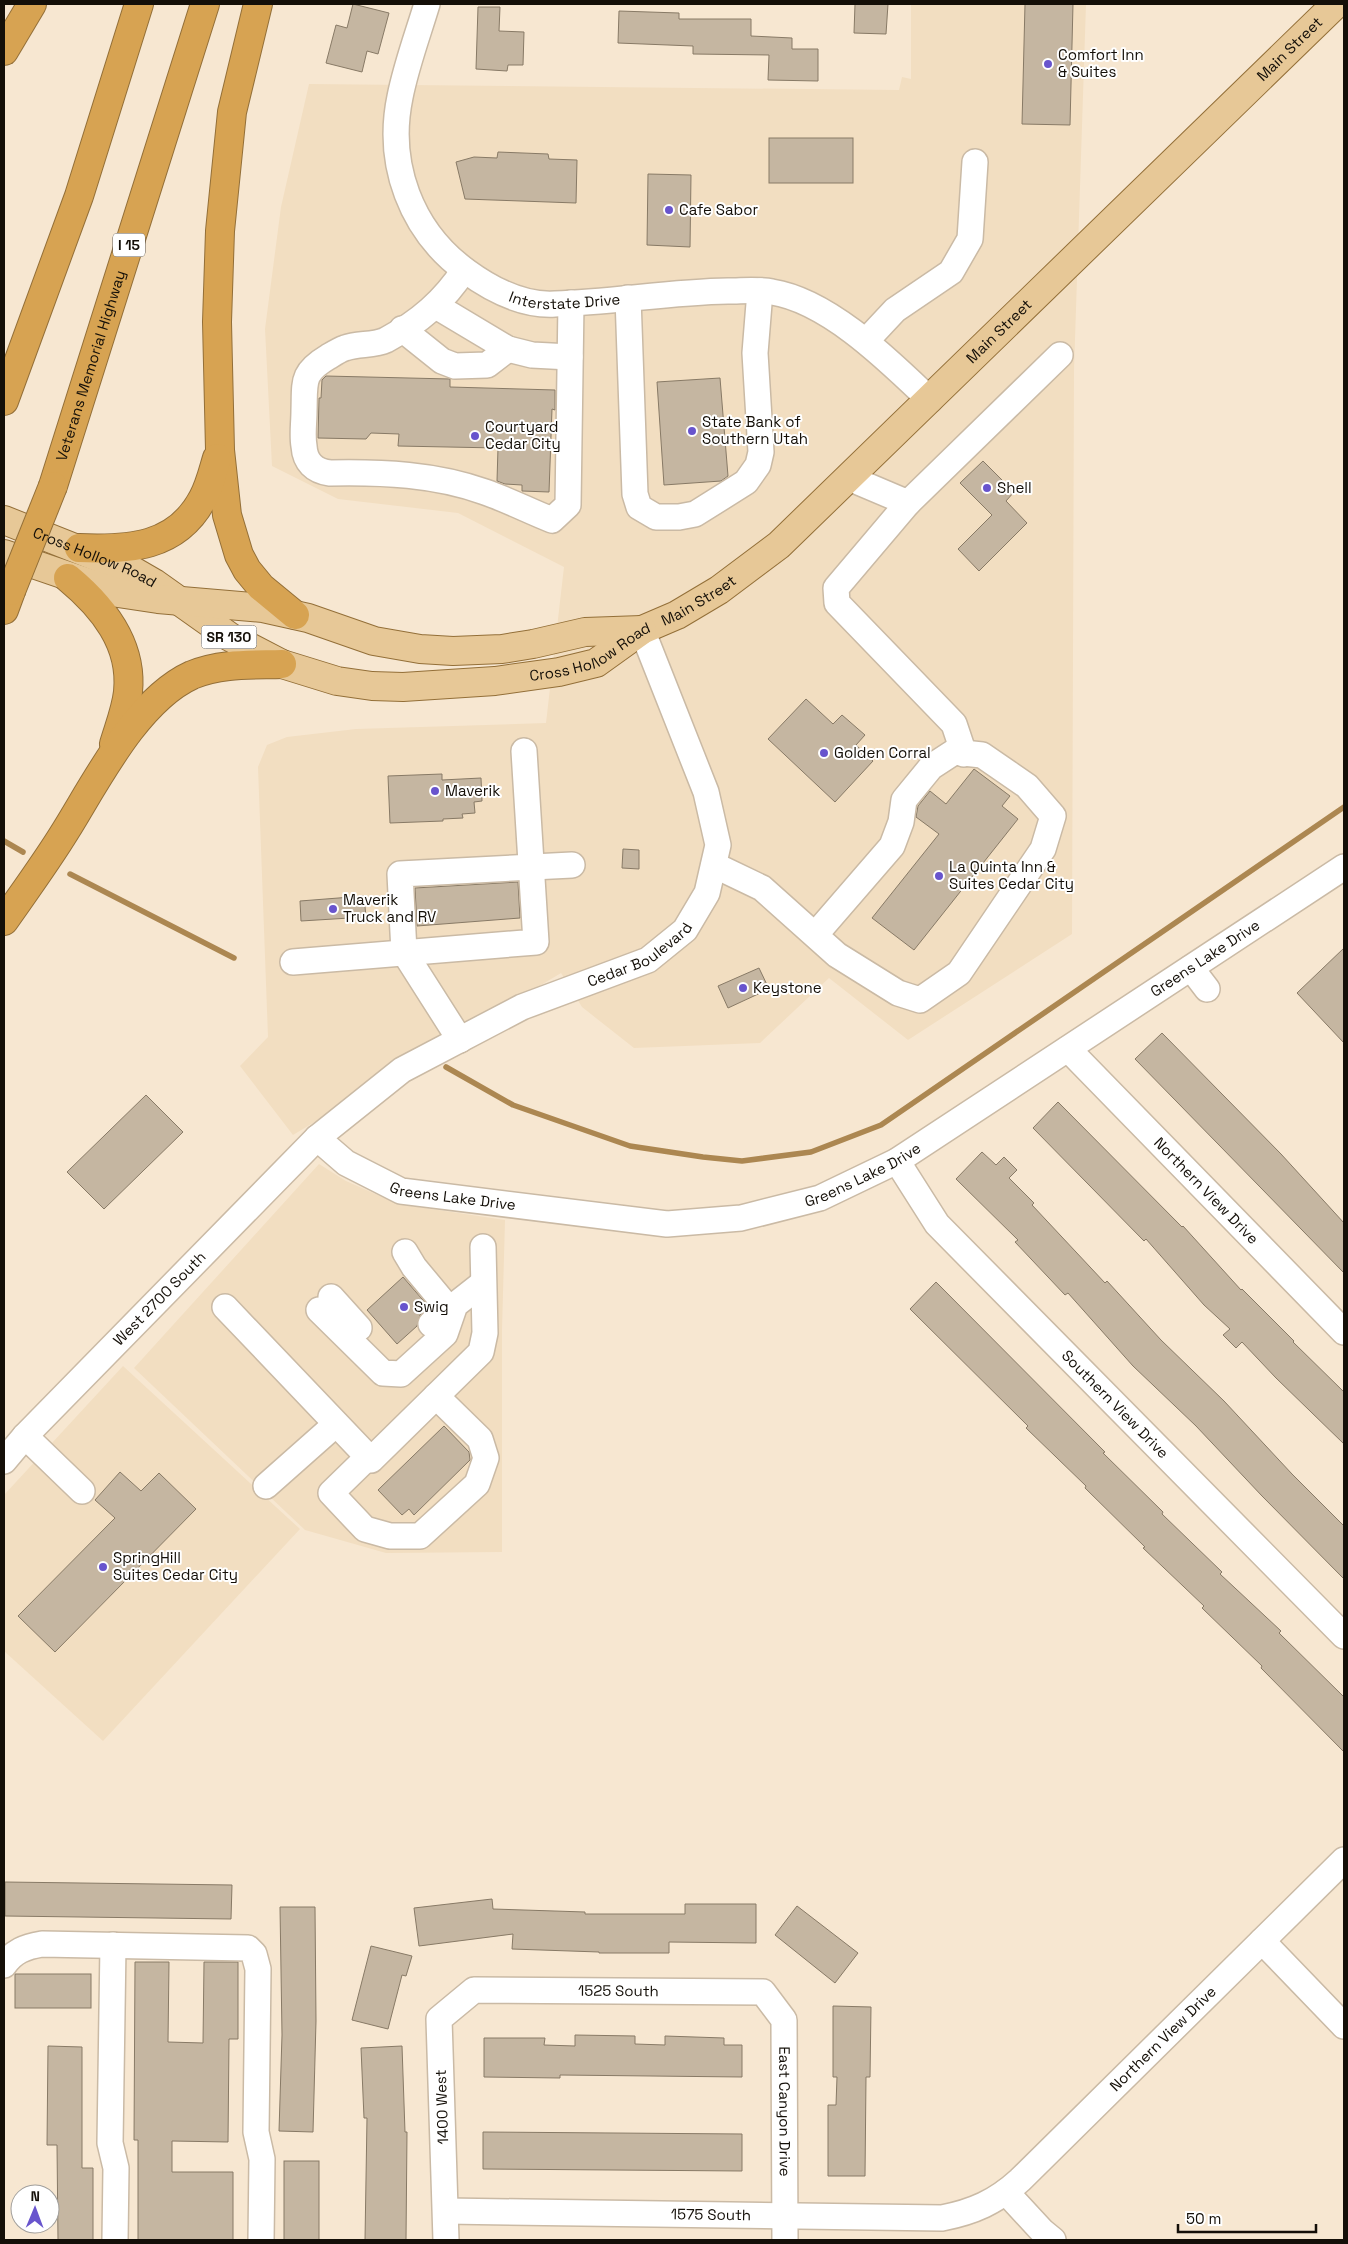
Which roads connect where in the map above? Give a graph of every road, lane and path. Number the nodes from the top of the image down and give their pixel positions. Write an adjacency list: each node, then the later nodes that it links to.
1 (32, 4): 7 (highway)
2 (139, 4): 20 (highway)
3 (205, 4): 28 (highway, Veterans Memorial Highway / I 15, bridge)
4 (258, 4): 21 (highway)
5 (427, 4): 9 (street, Interstate Drive)
6 (1336, 4): 19 (main road, Main Street)
7 (4, 51)
8 (975, 162): 15 (street)
9 (464, 270): 12 (street, Interstate Drive); 13 (street)
10 (760, 291): 11 (street, Interstate Drive); 11 (street); 15 (street, Interstate Drive)
11 (628, 298): 12 (street, Interstate Drive)
12 (571, 303): 18 (street)
13 (436, 306): 14 (street); 16 (street)
14 (402, 329): 16 (street); 18 (street)
15 (866, 341): 19 (street, Interstate Drive)
16 (508, 349): 18 (street)
17 (1060, 354): 23 (street)
18 (570, 357)
19 (930, 400): 22 (main road, Main Street)
20 (4, 401)
21 (220, 450): 25 (highway); 30 (highway)
22 (849, 478): 23 (street); 31 (main road, Main Street)
23 (908, 503): 34 (street)
24 (4, 520): 25 (main road, Cross Hollow Road / SR 130)
25 (79, 548): 29 (main road, Cross Hollow Road / SR 130)
26 (4, 554): 27 (main road, Cross Hollow Road)
27 (68, 578): 29 (main road, Cross Hollow Road); 35 (highway)
28 (7, 601)
29 (180, 602): 30 (main road, Cross Hollow Road); 32 (main road, Cross Hollow Road / SR 130)
30 (295, 615): 31 (main road, Cross Hollow Road)
31 (642, 630): 32 (main road, Cross Hollow Road); 37 (street, Cedar Boulevard)
32 (282, 664): 35 (highway)
33 (524, 752): 38 (street)
34 (964, 754): 41 (street); 41 (street)
35 (110, 757): 40 (highway)
36 (572, 865): 38 (street)
37 (714, 865): 41 (street); 46 (street, Cedar Boulevard)
38 (532, 867): 42 (street); 42 (street)
39 (1344, 867): 44 (street, Greens Lake Drive)
40 (4, 921)
41 (815, 935)
42 (404, 952): 43 (street); 46 (street)
43 (293, 962)
44 (1191, 968): 45 (street); 47 (street, Greens Lake Drive)
45 (1207, 989)
46 (460, 1040): 48 (street, Cedar Boulevard)
47 (1068, 1049): 49 (street, Greens Lake Drive); 56 (street, Northern View Drive)
48 (317, 1138): 49 (street, Greens Lake Drive); 59 (street, West 2700 South)
49 (897, 1161): 64 (street, Southern View Drive)
50 (483, 1247): 52 (street)
51 (405, 1252): 54 (street)
52 (483, 1283): 54 (street); 57 (street)
53 (325, 1303): 54 (street)
54 (450, 1304)
55 (225, 1307): 58 (street)
56 (1344, 1332)
57 (436, 1396): 60 (street); 60 (street)
58 (336, 1424): 60 (street); 62 (street)
59 (25, 1436): 61 (street, West 2700 South); 63 (street)
60 (368, 1457)
61 (4, 1461)
62 (266, 1486)
63 (82, 1491)
64 (1344, 1636)
65 (1344, 1860): 66 (street, Northern View Drive)
66 (1262, 1942): 71 (street); 72 (street, Northern View Drive)
67 (113, 1945): 68 (street); 76 (street); 77 (street)
68 (4, 1965)
69 (474, 1990): 70 (street, 1525 South); 74 (street, 1400 West)
70 (763, 1992): 75 (street, East Canyon Drive)
71 (1344, 2026)
72 (1006, 2192): 73 (street, Northern View Drive); 80 (street)
73 (975, 2210): 75 (street, 1575 South)
74 (446, 2211): 75 (street, 1575 South); 78 (street, 1400 West)
75 (786, 2215): 79 (street, East Canyon Drive)
76 (115, 2240)
77 (261, 2240)
78 (446, 2240)
79 (786, 2240)
80 (1053, 2240)

